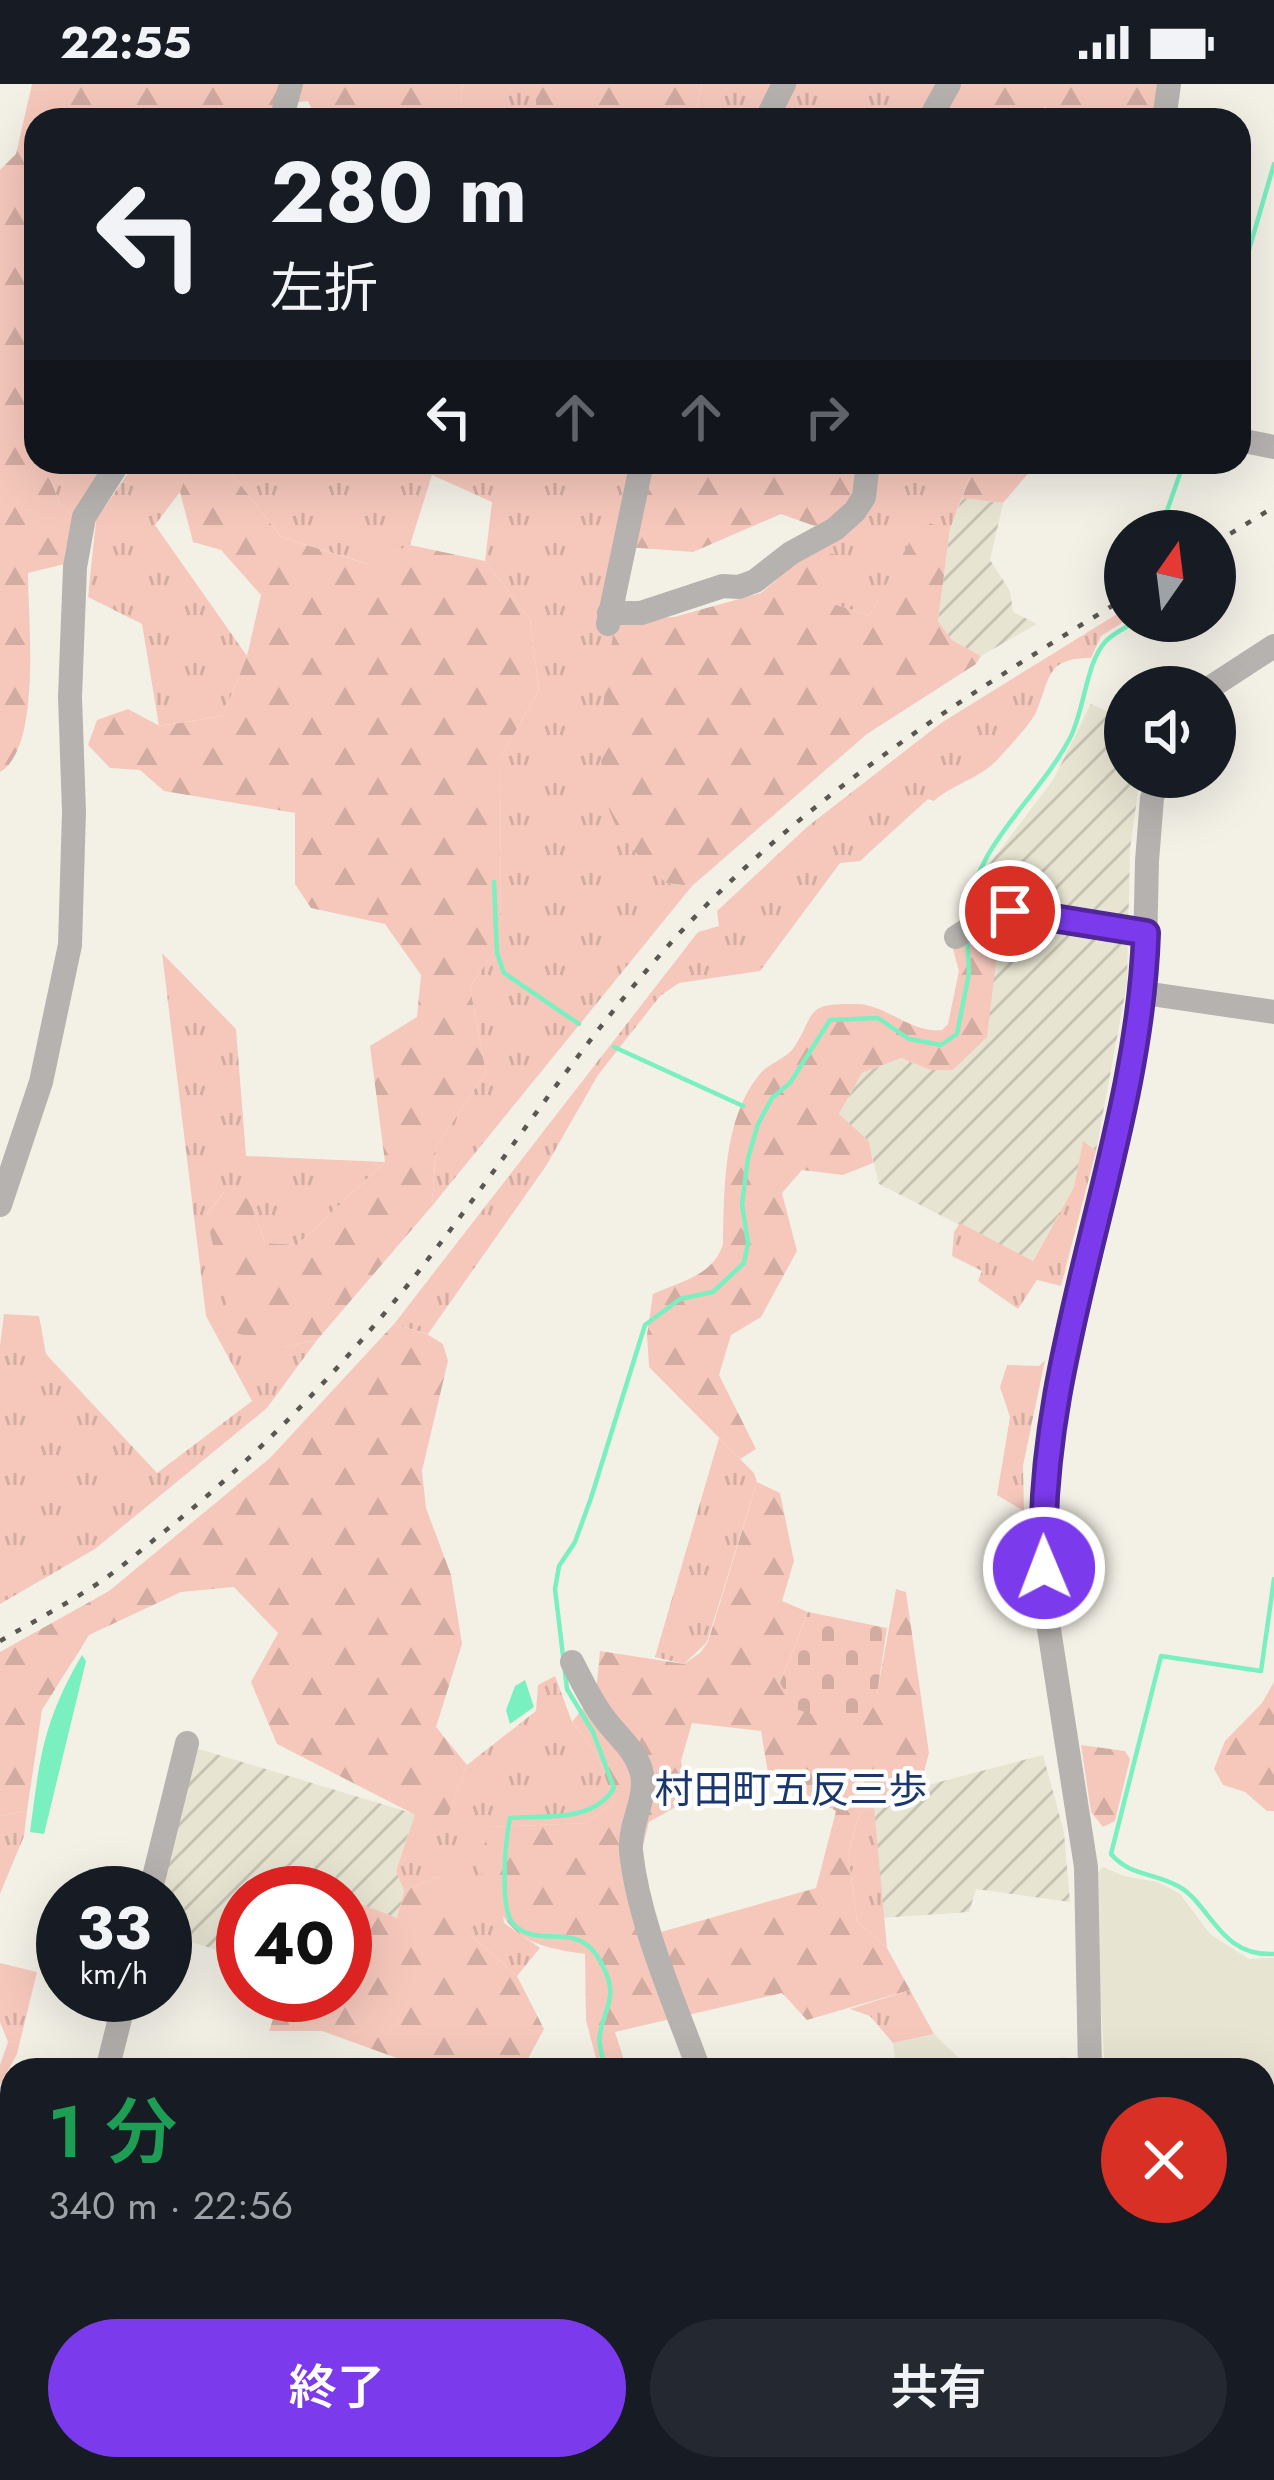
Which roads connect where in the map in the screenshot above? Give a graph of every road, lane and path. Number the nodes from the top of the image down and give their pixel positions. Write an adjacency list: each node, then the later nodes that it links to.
1 (111, 474): 11 (street)
2 (639, 474): 3 (street)
3 (867, 474)
4 (1274, 646): 5 (street)
5 (1236, 671)
6 (1155, 798): 8 (street)
7 (965, 933): 8 (street)
8 (1146, 933): 9 (street)
9 (1144, 993): 10 (street); 18 (street)
10 (1274, 1012)
11 (0, 1204)
12 (572, 1662): 17 (street)
13 (187, 1743): 14 (street)
14 (157, 1866)
15 (119, 2022): 16 (street)
16 (110, 2058)
17 (695, 2058)
18 (1090, 2058)

